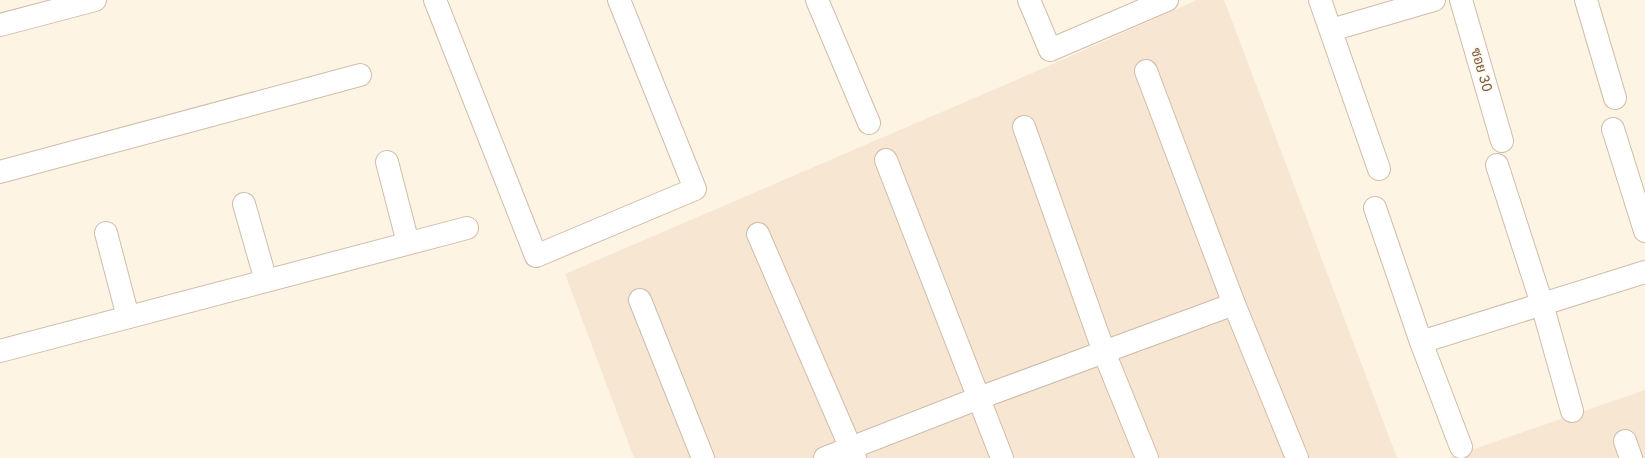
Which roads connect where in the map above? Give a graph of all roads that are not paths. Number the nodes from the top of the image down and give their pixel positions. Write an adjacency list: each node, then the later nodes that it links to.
1 (95, 0): 11 (street)
2 (436, 0): 3 (street)
3 (619, 0)
4 (817, 0): 16 (street)
5 (1029, 0): 6 (street)
6 (1167, 0)
7 (1320, 0): 12 (street)
8 (1434, 0): 12 (street)
9 (1461, 0): 19 (street, ซอย 30)
10 (1586, 0): 15 (street)
11 (0, 26)
12 (1331, 30): 23 (street)
13 (1146, 71): 35 (street)
14 (360, 75): 24 (street)
15 (1615, 98)
16 (869, 123)
17 (1024, 127): 40 (street)
18 (1613, 129): 28 (street)
19 (1502, 141)
20 (886, 160): 41 (street)
21 (387, 162): 31 (street)
22 (1497, 165): 36 (street)
23 (1379, 169)
24 (0, 172)
25 (244, 204): 33 (street)
26 (1375, 208): 38 (street)
27 (467, 228): 31 (street)
28 (1645, 231)
29 (106, 233): 37 (street)
30 (758, 234): 44 (street)
31 (408, 243): 33 (street)
32 (1645, 272): 36 (street)
33 (266, 281): 37 (street)
34 (640, 300): 45 (street)
35 (1234, 304): 40 (street); 49 (street)
36 (1542, 304): 38 (street); 42 (street)
37 (128, 317): 39 (street)
38 (1421, 342): 43 (street)
39 (0, 351)
40 (1104, 352): 41 (street); 48 (street)
41 (979, 398): 44 (street); 47 (street)
42 (1572, 412)
43 (1461, 447)
44 (853, 453): 46 (street)
45 (704, 458)
46 (825, 458)
47 (1002, 458)
48 (1147, 458)
49 (1297, 458)

